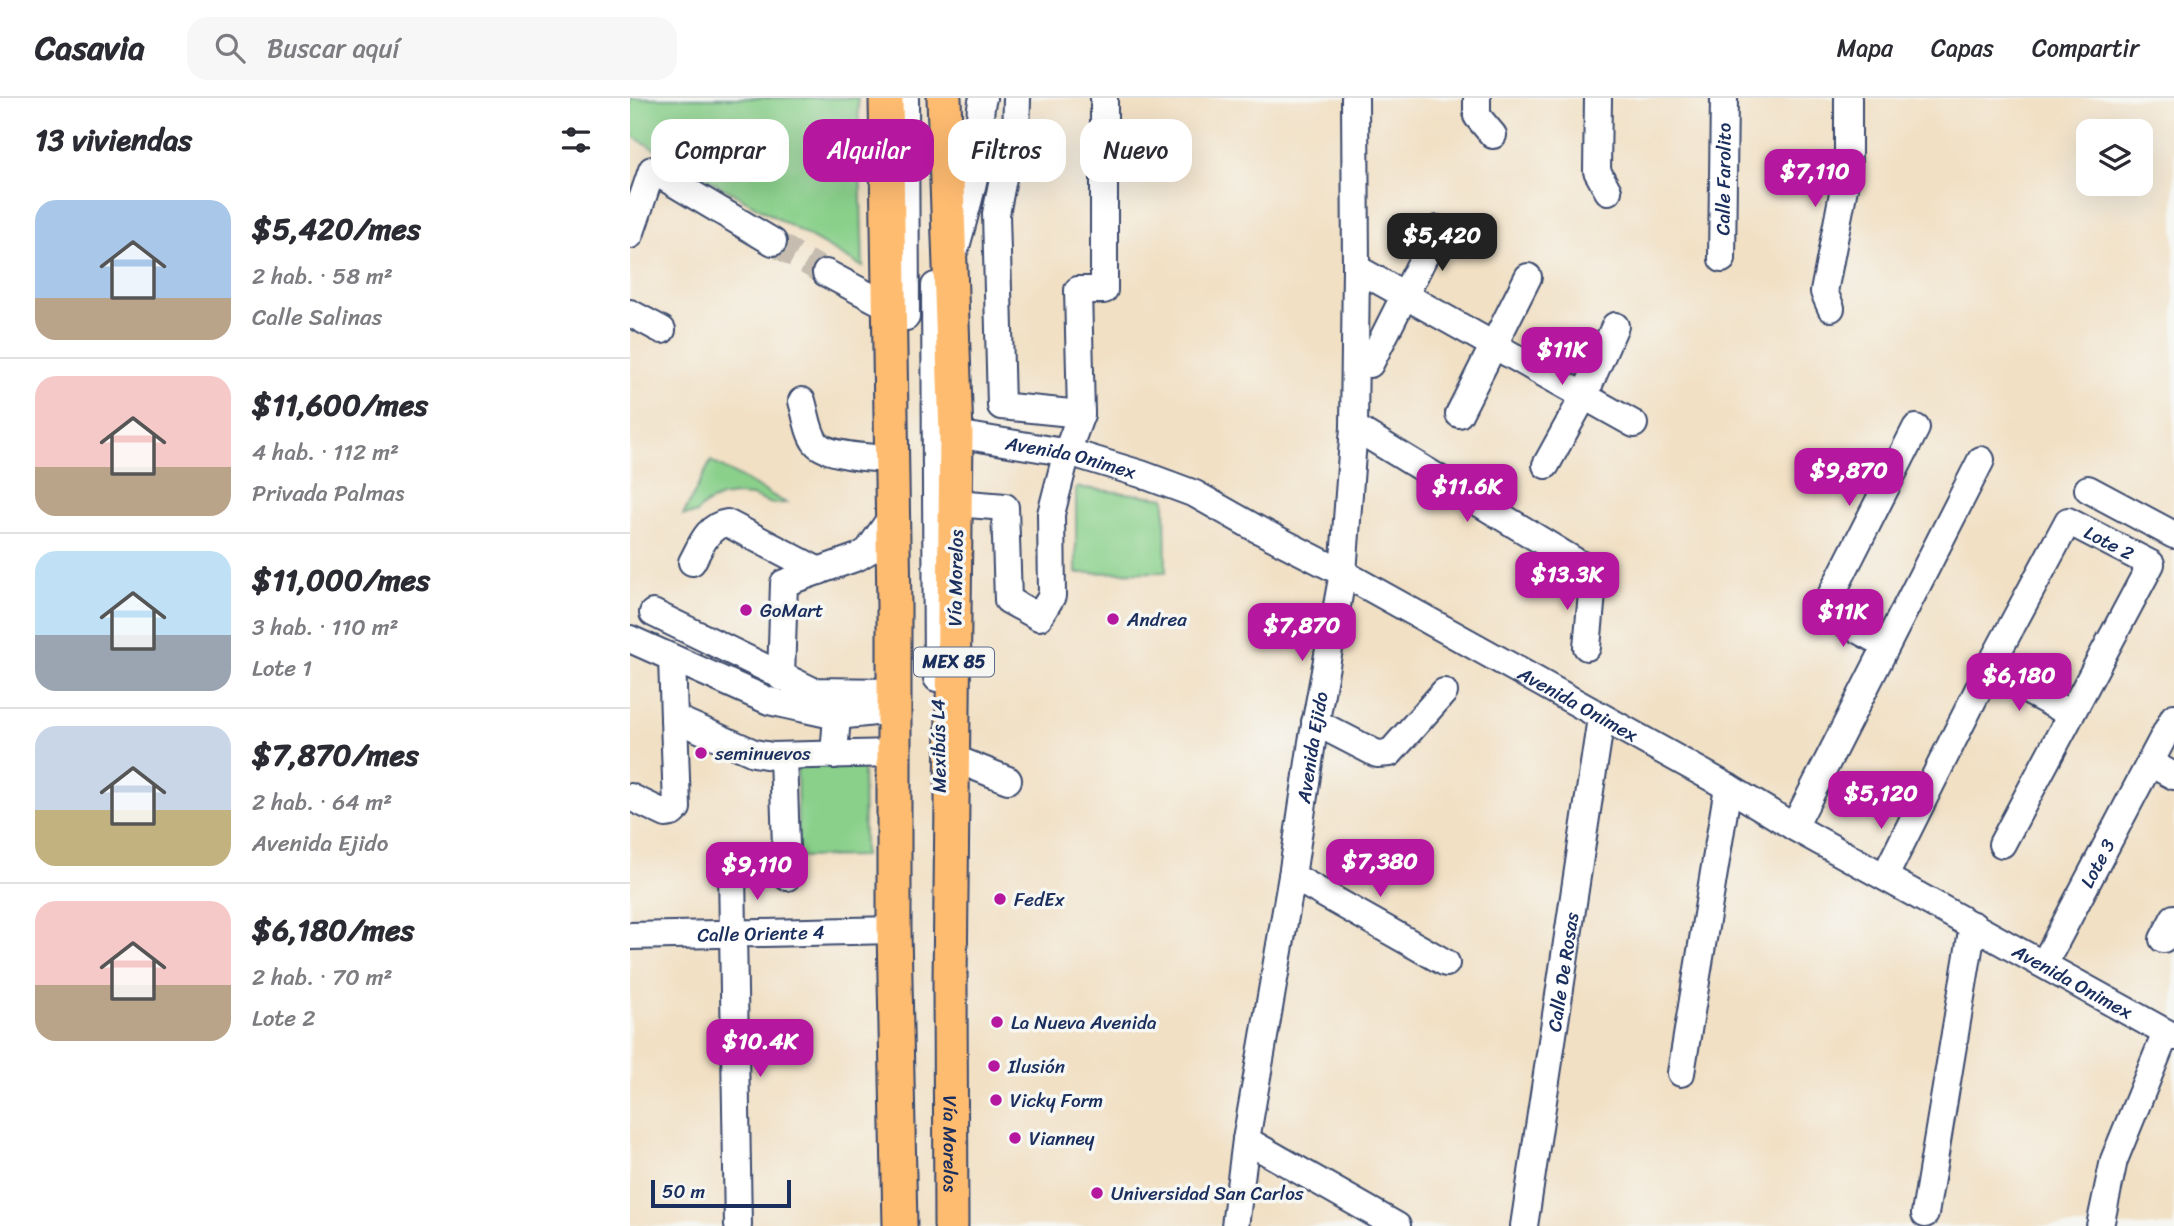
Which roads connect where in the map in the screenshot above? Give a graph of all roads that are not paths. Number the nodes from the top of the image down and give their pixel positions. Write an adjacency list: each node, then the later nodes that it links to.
1 (886, 98): 24 (main road, MEX 85)
2 (905, 98): 94 (street, Mexibús L4)
3 (929, 98): 95 (street, Mexibús L4)
4 (944, 98): 20 (main road, Vía Morelos / MEX 85)
5 (983, 98): 20 (street)
6 (1017, 98): 33 (street)
7 (1104, 98): 33 (street)
8 (1355, 98): 19 (street, Avenida Ejido)
9 (1477, 98): 13 (street)
10 (1598, 98): 14 (street)
11 (1724, 98): 18 (street, Calle Farolito)
12 (1848, 98): 25 (street)
13 (1493, 135)
14 (1608, 191)
15 (1438, 229): 23 (street)
16 (630, 235): 17 (street)
17 (774, 242)
18 (1723, 259)
19 (1356, 268): 23 (street); 36 (street, Avenida Ejido)
20 (950, 269): 38 (main road, Vía Morelos / MEX 85)
21 (826, 273): 24 (street)
22 (1528, 277): 29 (street)
23 (1404, 296): 29 (street); 30 (street)
24 (890, 307): 40 (main road, MEX 85)
25 (1831, 308)
26 (630, 313): 28 (street)
27 (1615, 326): 31 (street)
28 (662, 330)
29 (1494, 346): 31 (street); 34 (street)
30 (1370, 364)
31 (1584, 396): 35 (street); 42 (street)
32 (802, 401): 40 (street)
33 (1081, 414): 39 (street)
34 (1459, 414)
35 (1634, 424)
36 (1354, 427): 51 (street, Avenida Ejido); 55 (street)
37 (1916, 428): 54 (street)
38 (956, 434): 39 (street, Avenida Onimex); 44 (main road, Vía Morelos / MEX 85)
39 (1067, 452): 46 (street); 51 (street, Avenida Onimex)
40 (892, 459): 47 (main road, MEX 85)
41 (1981, 460): 54 (street)
42 (1546, 465)
43 (2088, 489): 48 (street)
44 (956, 503): 45 (street); 70 (main road, Vía Morelos / MEX 85)
45 (1005, 507): 46 (street); 46 (street)
46 (1051, 514)
47 (893, 515): 50 (street); 60 (main road, MEX 85)
48 (2174, 535)
49 (692, 562): 50 (street)
50 (819, 571): 58 (street)
51 (1343, 573): 65 (street, Avenida Onimex); 66 (street, Avenida Ejido)
52 (653, 613): 58 (street)
53 (630, 639): 56 (street)
54 (1886, 645): 76 (street)
55 (1587, 647)
56 (672, 658): 62 (street); 64 (street)
57 (1988, 670): 61 (street); 61 (street, Lote 2); 80 (street)
58 (781, 677): 60 (street)
59 (1444, 692): 66 (street)
60 (894, 701): 62 (street); 67 (main road, MEX 85)
61 (2071, 714): 77 (street)
62 (837, 716): 68 (street)
63 (2174, 717): 71 (street, Lote 3)
64 (674, 718): 69 (street); 75 (street)
65 (1601, 718): 74 (street, Avenida Onimex); 99 (street, Calle De Rosas)
66 (1315, 722): 79 (street, Avenida Ejido)
67 (894, 753): 68 (street); 83 (main road, MEX 85)
68 (834, 755): 69 (street)
69 (783, 756): 81 (street)
70 (953, 758): 73 (street); 96 (main road, Vía Morelos / MEX 85)
71 (2150, 763): 72 (street); 87 (street, Lote 3)
72 (2174, 776)
73 (1008, 780)
74 (1728, 787): 76 (street, Avenida Onimex); 89 (street)
75 (630, 797)
76 (1794, 827): 80 (street, Avenida Onimex)
77 (2002, 844)
78 (732, 872): 84 (street)
79 (1292, 876): 86 (street); 90 (street, Avenida Ejido)
80 (1885, 876): 82 (street, Avenida Onimex)
81 (787, 877)
82 (1973, 925): 87 (street, Avenida Onimex); 91 (street)
83 (894, 930): 84 (street, Calle Oriente 4); 93 (main road, MEX 85)
84 (734, 933): 85 (street, Calle Oriente 4); 92 (street)
85 (630, 936)
86 (1446, 964)
87 (2044, 964): 88 (street, Avenida Onimex)
88 (2170, 1035): 100 (street)
89 (1681, 1073)
90 (1246, 1140): 97 (street, Avenida Ejido); 98 (street)
91 (1925, 1214)
92 (738, 1226)
93 (900, 1226)
94 (910, 1226)
95 (941, 1226)
96 (951, 1226)
97 (1235, 1226)
98 (1398, 1226)
99 (1524, 1226)
100 (2100, 1226)

